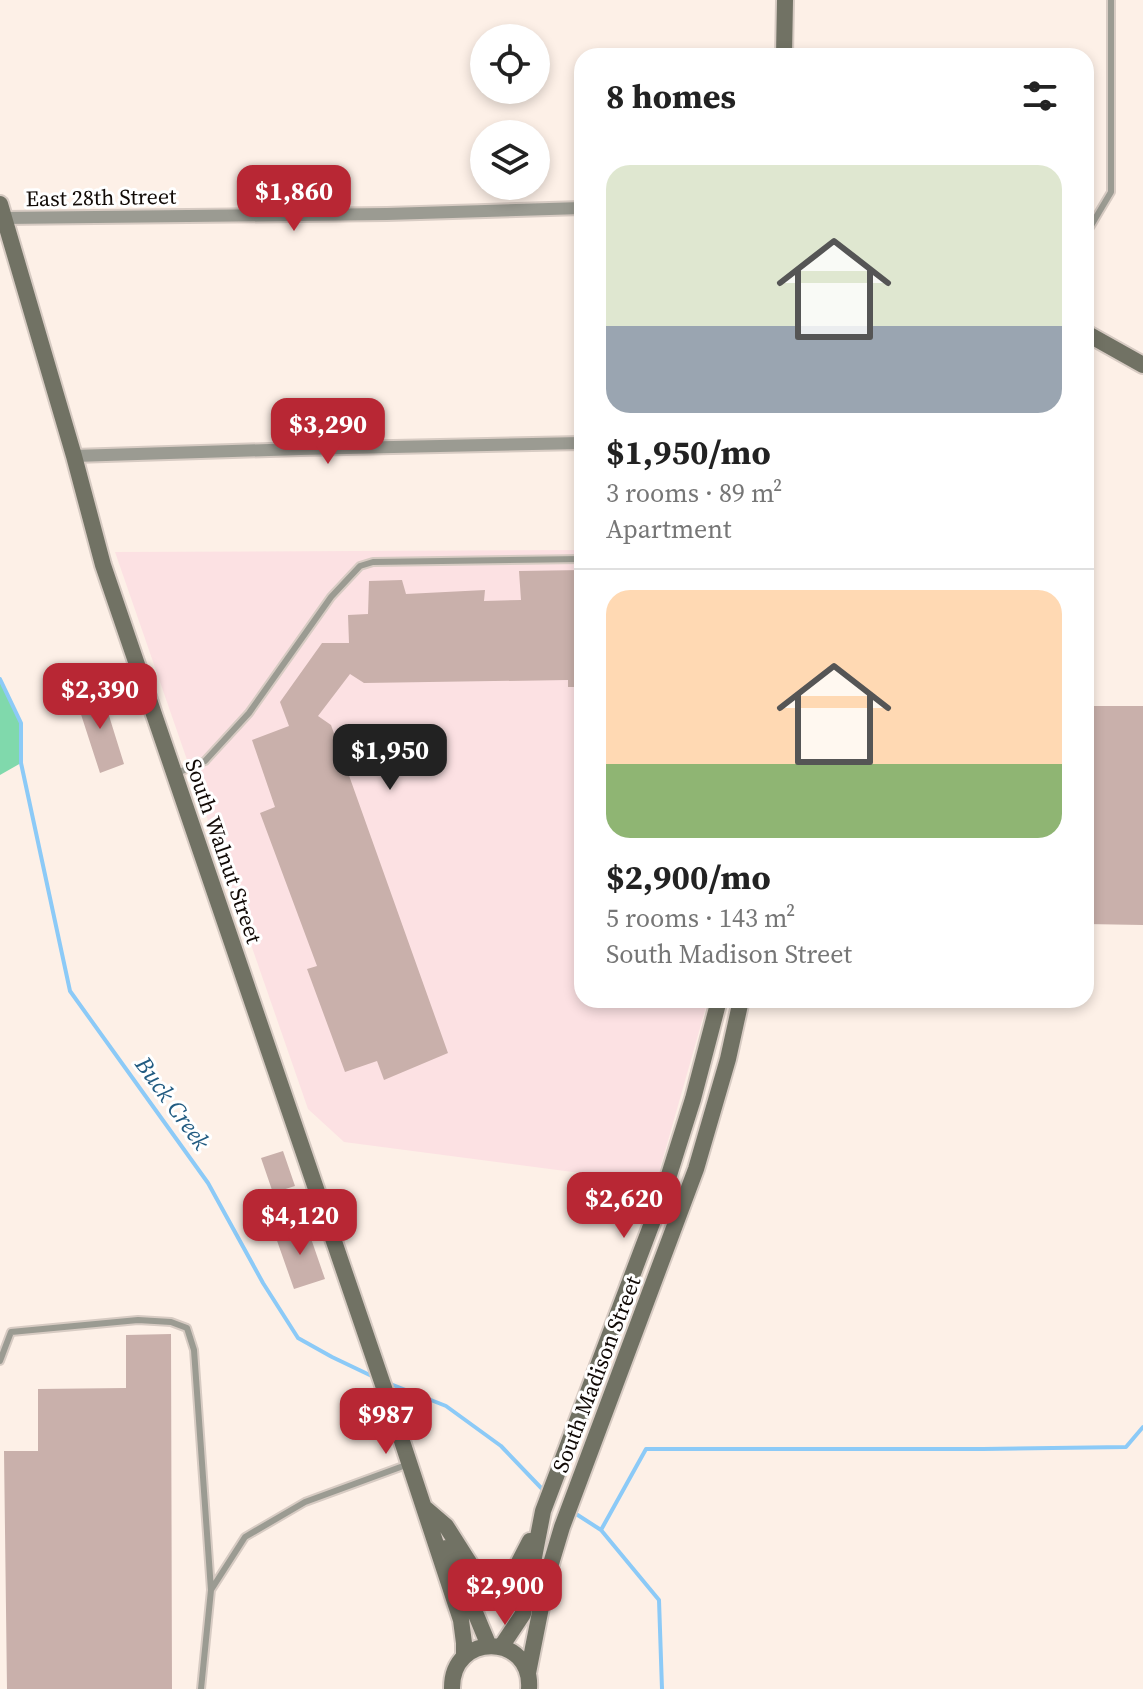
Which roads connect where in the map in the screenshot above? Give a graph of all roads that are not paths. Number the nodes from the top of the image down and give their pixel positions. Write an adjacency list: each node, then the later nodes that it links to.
1 (785, 0): 3 (main road)
2 (1111, 0): 6 (lane)
3 (784, 48)
4 (574, 208): 5 (street, East 28th Street)
5 (2, 211): 10 (main road, South Walnut Street)
6 (1094, 221)
7 (1094, 337): 8 (main road)
8 (1143, 365)
9 (574, 443): 10 (street)
10 (74, 456): 12 (main road, South Walnut Street)
11 (574, 559): 12 (lane)
12 (175, 774): 16 (main road, South Walnut Street)
13 (717, 1008): 18 (main road, South Madison Street)
14 (739, 1008): 22 (main road, South Madison Street)
15 (0, 1361): 19 (lane)
16 (410, 1464): 17 (main road, South Walnut Street); 19 (lane)
17 (424, 1507): 18 (main road); 20 (main road, South Walnut Street); 21 (main road, South Walnut Street)
18 (544, 1508): 20 (main road, South Madison Street)
19 (211, 1590): 23 (lane)
20 (495, 1646): 21 (main road); 22 (main road)
21 (464, 1657): 24 (main road)
22 (529, 1681)
23 (201, 1689)
24 (452, 1689)

